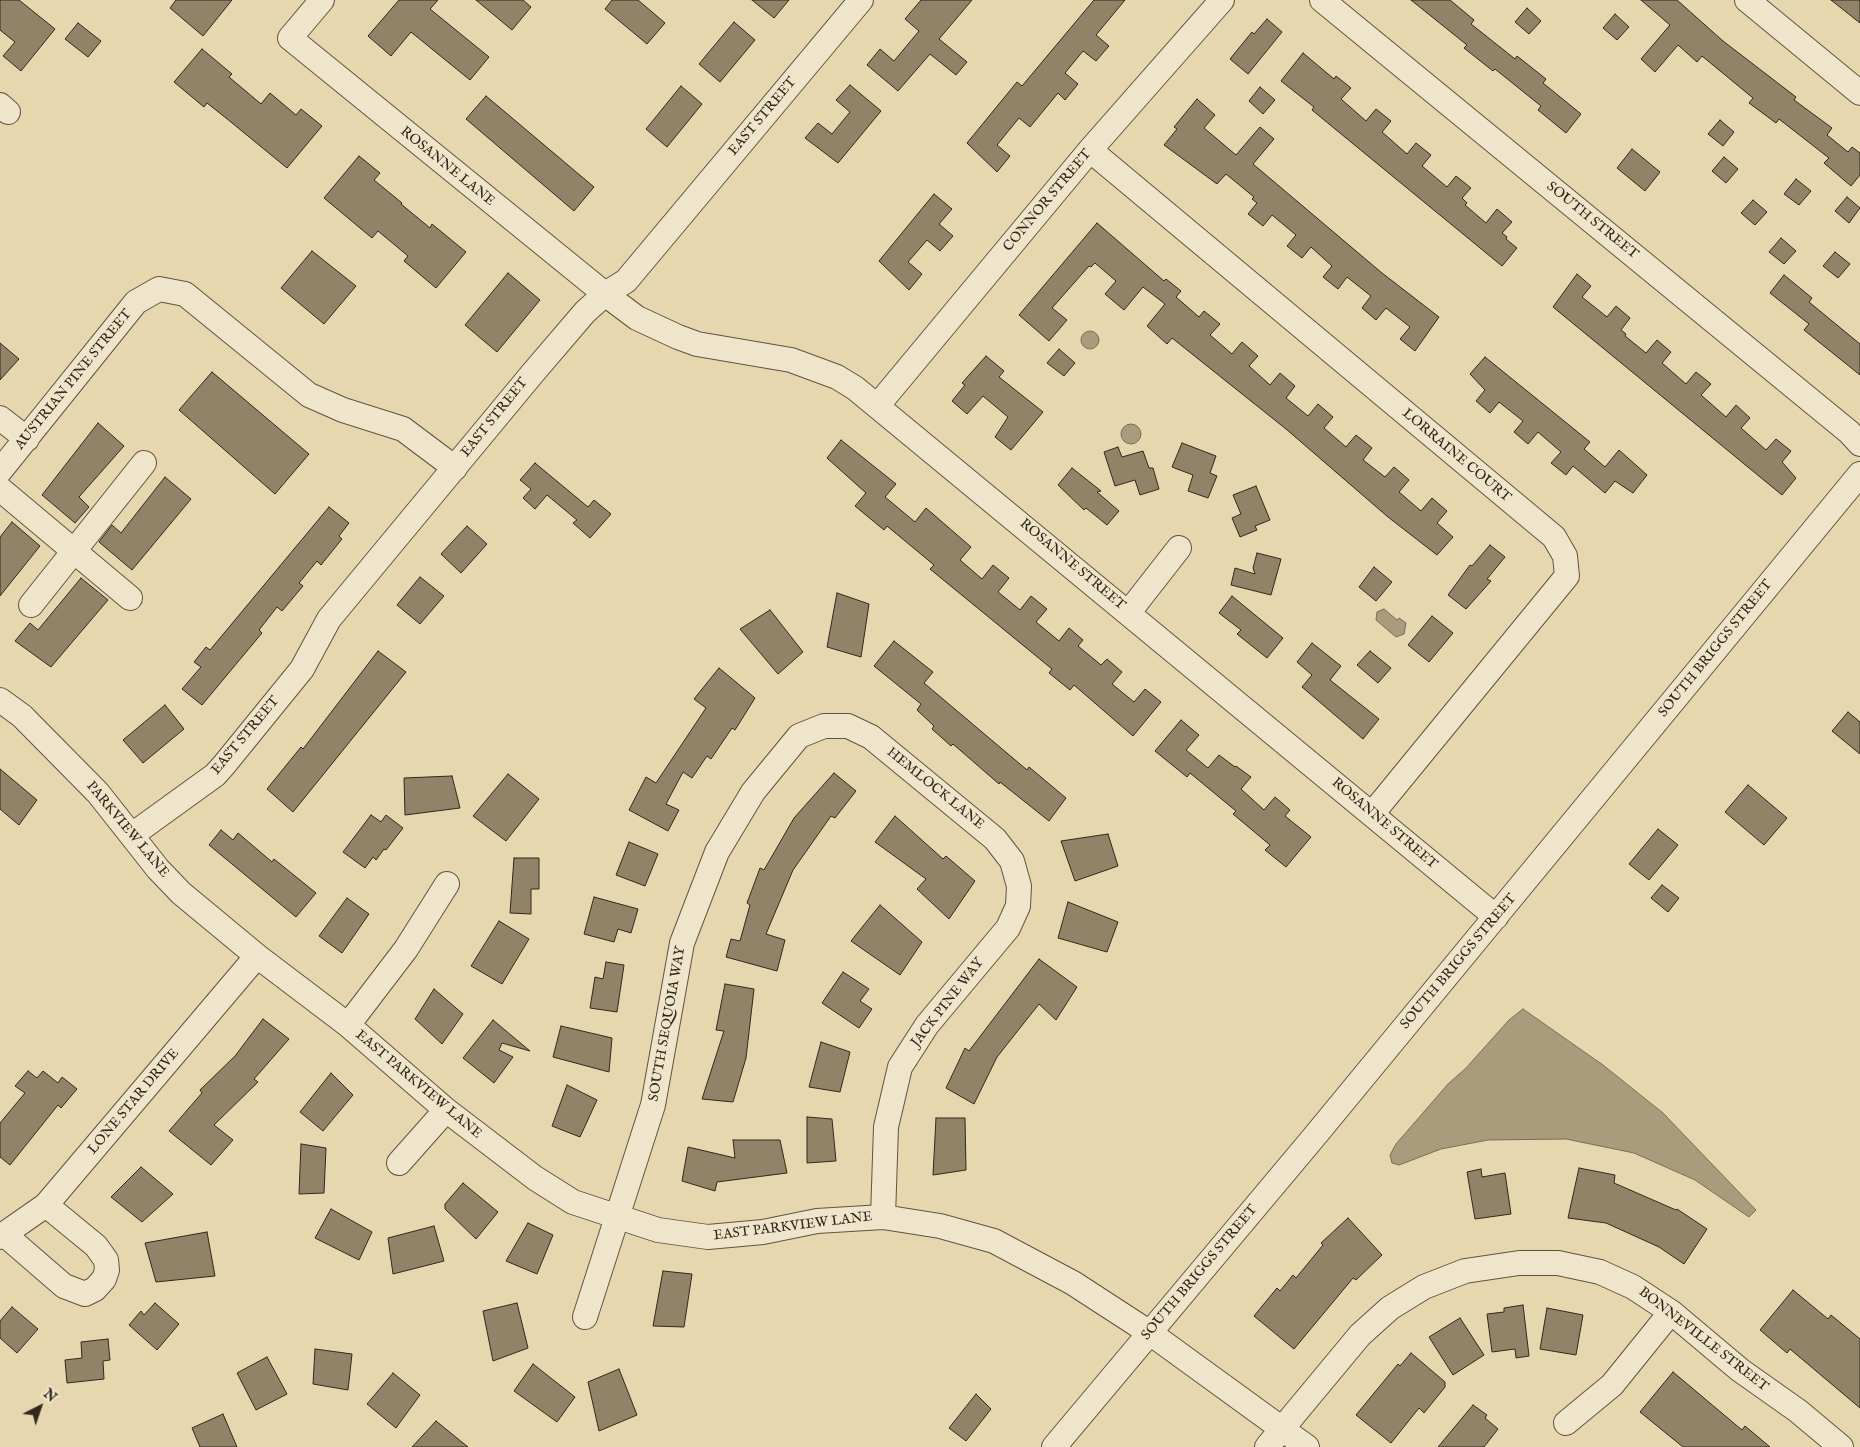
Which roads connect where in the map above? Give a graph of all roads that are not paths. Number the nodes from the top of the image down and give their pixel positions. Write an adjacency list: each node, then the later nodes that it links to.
1 (322, 0): 8 (street, ROSANNE LANE)
2 (861, 0): 8 (street, EAST STREET)
3 (1222, 0): 7 (street, CONNOR STREET)
4 (1322, 0): 12 (street, SOUTH STREET)
5 (1748, 0): 6 (street)
6 (1860, 93)
7 (1090, 150): 9 (street, CONNOR STREET); 25 (street, LORRAINE COURT)
8 (605, 294): 9 (street, ROSANNE STREET); 14 (street, EAST STREET)
9 (878, 405): 22 (street, ROSANNE STREET)
10 (0, 418): 11 (street)
11 (27, 439): 14 (street, AUSTRIAN PINE STREET); 15 (street, AUSTRIAN PINE STREET)
12 (1860, 444)
13 (144, 462): 19 (street)
14 (455, 468): 26 (street, EAST STREET)
15 (0, 471)
16 (1860, 474): 29 (street, SOUTH BRIGGS STREET)
17 (0, 489): 19 (street)
18 (1179, 548): 22 (street)
19 (75, 552): 20 (street); 21 (street)
20 (130, 598)
21 (32, 605)
22 (1128, 612): 25 (street, ROSANNE STREET)
23 (0, 700): 26 (street, PARKVIEW LANE)
24 (824, 726): 28 (street, HEMLOCK LANE); 35 (street, SOUTH SEQUOIA WAY)
25 (1372, 814): 29 (street, ROSANNE STREET)
26 (132, 835): 30 (street, PARKVIEW LANE)
27 (446, 884): 31 (street)
28 (1019, 886): 36 (street, JACK PINE WAY)
29 (1496, 917): 40 (street, SOUTH BRIGGS STREET)
30 (257, 956): 31 (street, EAST PARKVIEW LANE); 34 (street, LONE STAR DRIVE)
31 (348, 1026): 32 (street, EAST PARKVIEW LANE)
32 (446, 1110): 33 (street); 35 (street, EAST PARKVIEW LANE)
33 (399, 1163)
34 (46, 1205): 37 (street, LONE STAR DRIVE); 37 (street)
35 (616, 1216): 36 (street, EAST PARKVIEW LANE); 39 (street, SOUTH SEQUOIA WAY)
36 (883, 1216): 40 (street, EAST PARKVIEW LANE)
37 (2, 1236)
38 (1671, 1312): 41 (street); 42 (street, BONNEVILLE STREET); 46 (street, BONNEVILLE STREET)
39 (584, 1317)
40 (1150, 1333): 42 (street, EAST PARKVIEW LANE); 43 (street, SOUTH BRIGGS STREET)
41 (1566, 1423)
42 (1283, 1428): 44 (street, BONNEVILLE STREET); 45 (street, EAST PARKVIEW LANE)
43 (1054, 1447)
44 (1267, 1447)
45 (1307, 1447)
46 (1841, 1447)

